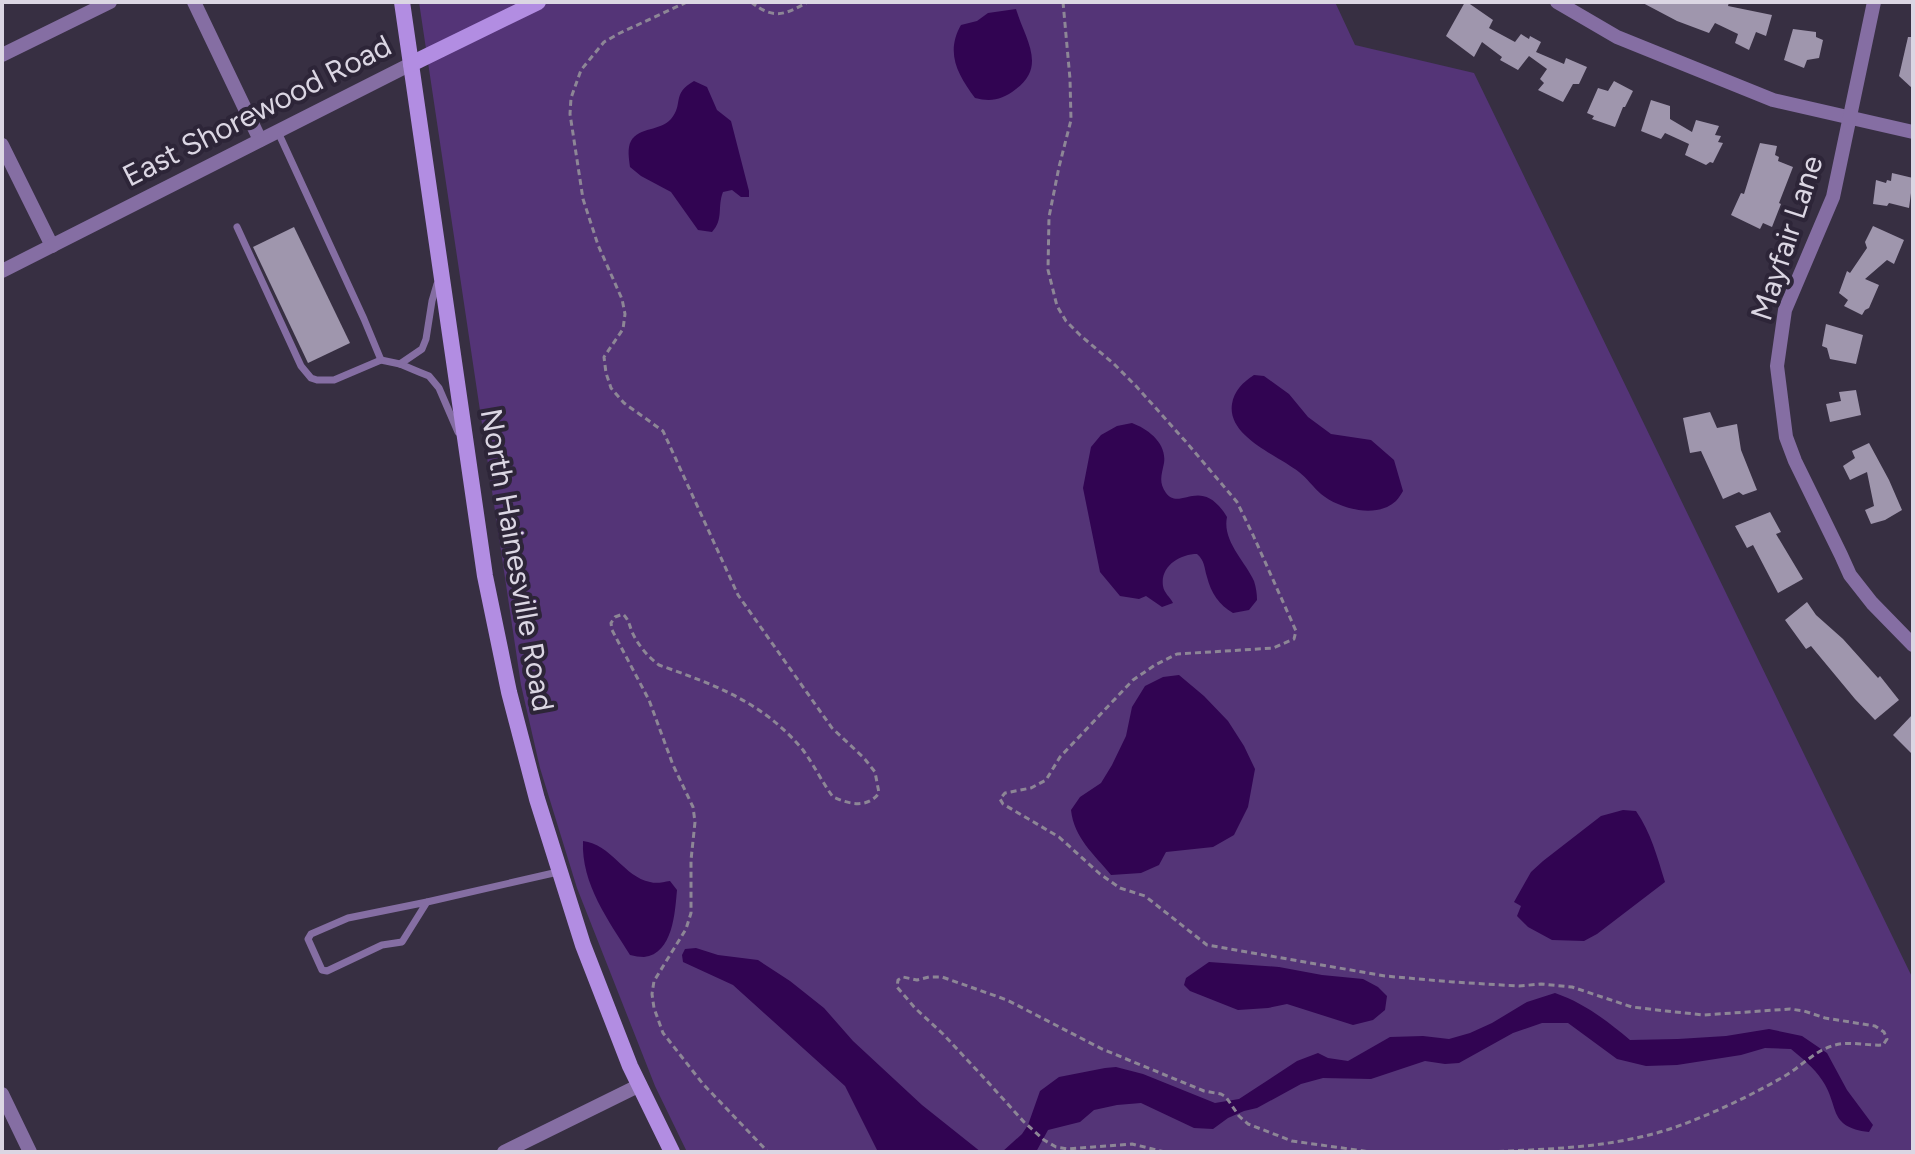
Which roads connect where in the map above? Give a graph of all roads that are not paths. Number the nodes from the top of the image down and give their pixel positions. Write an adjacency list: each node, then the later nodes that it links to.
1 (110, 2): 7 (street)
2 (194, 2): 12 (street)
3 (402, 2): 8 (main road, North Hainesville Road)
4 (538, 2): 8 (main road, East Shorewood Road)
5 (1557, 2): 9 (street)
6 (1874, 2): 9 (street, Mayfair Lane)
7 (2, 55)
8 (411, 64): 10 (street, East Shorewood Road); 17 (main road, North Hainesville Road)
9 (1850, 118): 11 (street); 21 (street, Mayfair Lane)
10 (277, 132): 12 (street, East Shorewood Road); 18 (lane)
11 (1913, 132)
12 (260, 140): 15 (street, East Shorewood Road)
13 (2, 145): 15 (street)
14 (237, 227): 18 (lane)
15 (52, 246): 16 (street, East Shorewood Road)
16 (2, 271)
17 (441, 273): 19 (lane); 20 (main road, North Hainesville Road)
18 (381, 360): 19 (lane)
19 (400, 364): 20 (lane)
20 (467, 454): 22 (main road, North Hainesville Road)
21 (1913, 645)
22 (560, 871): 23 (lane); 24 (main road, North Hainesville Road)
23 (427, 902): 23 (lane)
24 (640, 1085): 27 (street); 28 (main road, North Hainesville Road)
25 (2, 1094): 26 (street)
26 (30, 1152)
27 (504, 1152)
28 (672, 1152)

